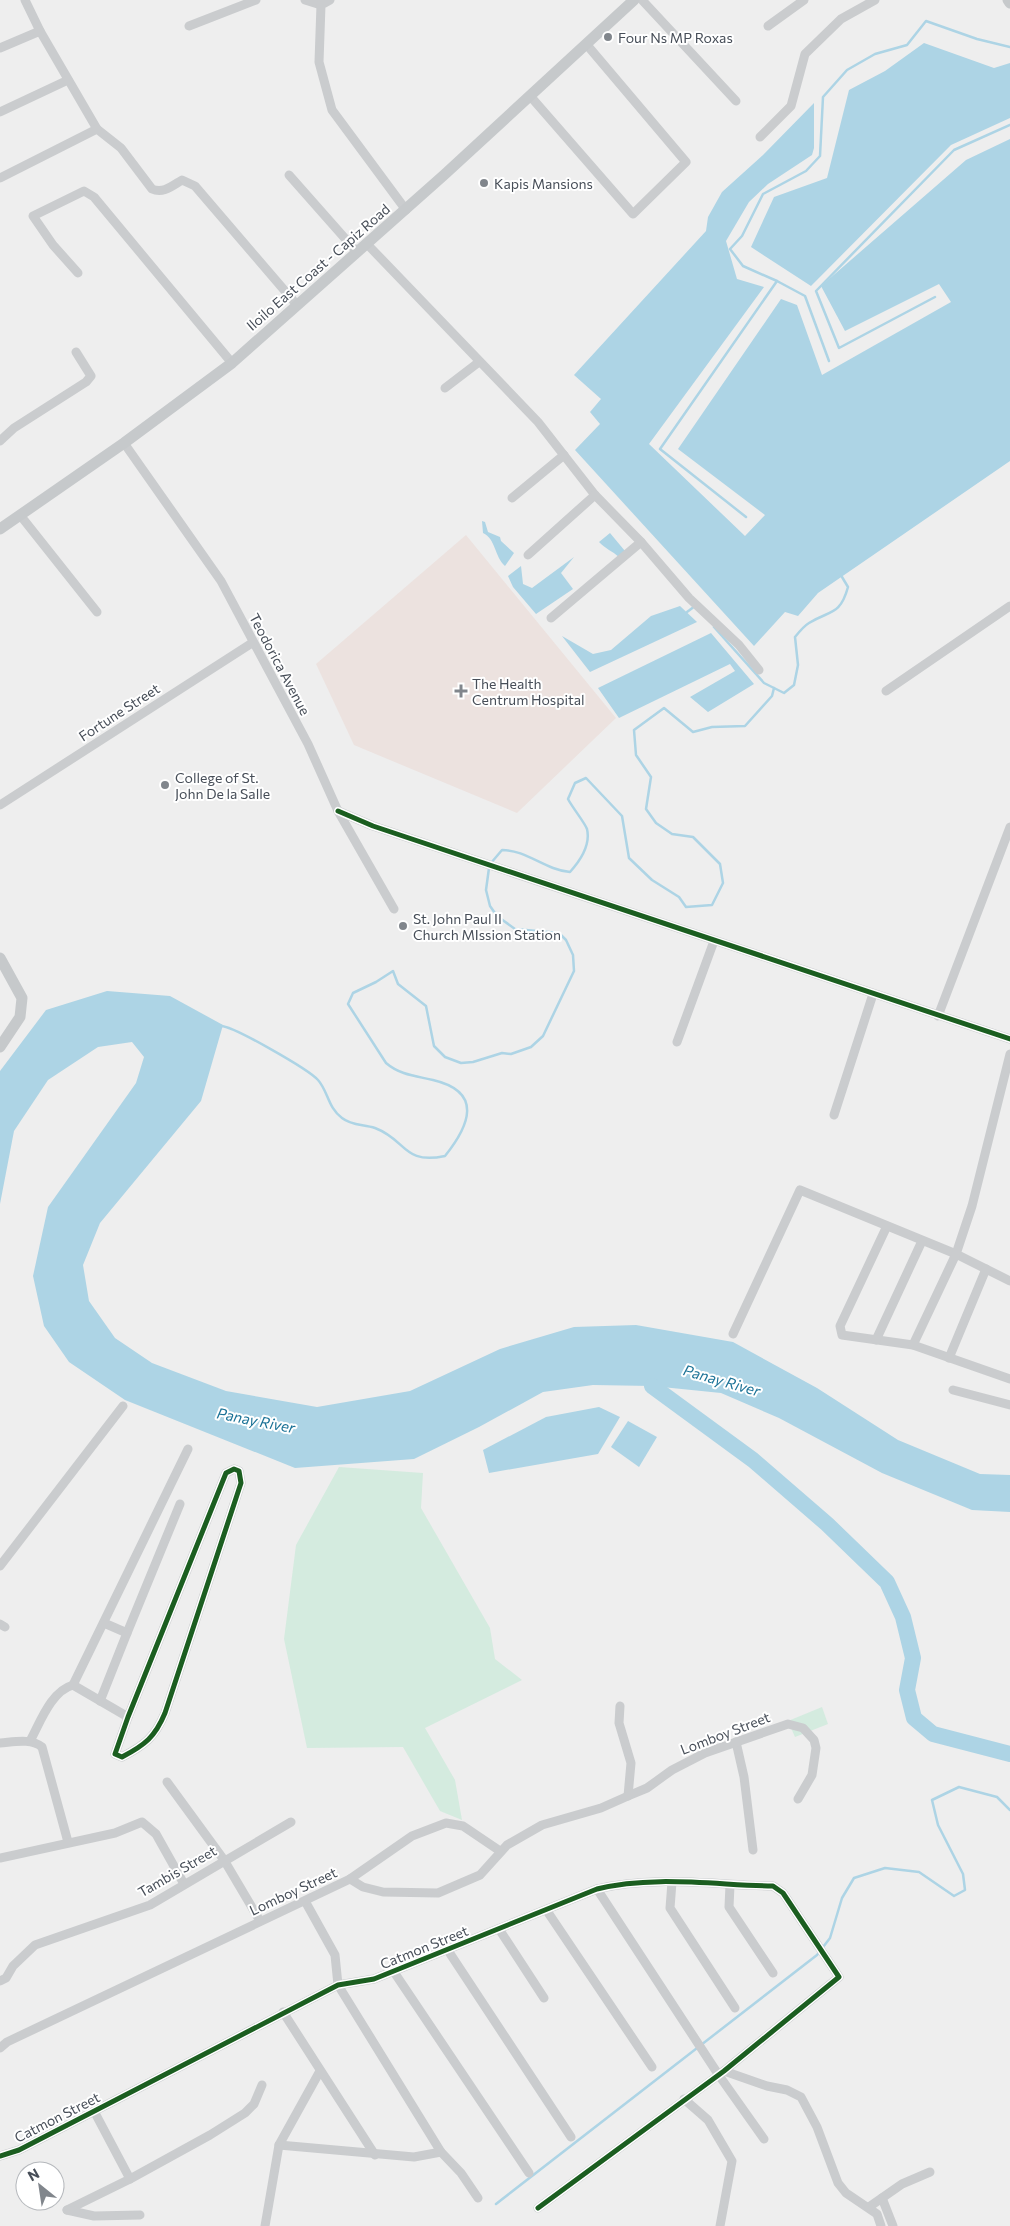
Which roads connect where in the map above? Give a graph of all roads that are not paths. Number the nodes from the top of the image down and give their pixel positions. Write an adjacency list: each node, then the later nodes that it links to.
1 (25, 0): 12 (street)
2 (256, 0): 10 (street)
3 (305, 0): 9 (street)
4 (330, 0): 9 (street)
5 (634, 0): 13 (main road, Iloilo East Coast - Capiz Road)
6 (642, 0): 17 (street)
7 (804, 0): 11 (street)
8 (875, 0): 20 (street)
9 (321, 5): 23 (street)
10 (189, 26)
11 (768, 26)
12 (40, 31): 14 (street); 15 (street)
13 (587, 45): 16 (main road, Iloilo East Coast - Capiz Road); 16 (street)
14 (0, 48)
15 (68, 80): 18 (street); 19 (street)
16 (531, 97): 23 (main road, Iloilo East Coast - Capiz Road)
17 (736, 101)
18 (0, 112)
19 (97, 129): 22 (street); 27 (street)
20 (760, 137)
21 (289, 175): 25 (street)
22 (0, 178)
23 (406, 210): 24 (main road, Iloilo East Coast - Capiz Road)
24 (367, 244): 25 (main road, Iloilo East Coast - Capiz Road); 29 (street)
25 (357, 252): 27 (main road, Iloilo East Coast - Capiz Road)
26 (78, 272): 30 (street)
27 (297, 305): 30 (main road, Iloilo East Coast - Capiz Road)
28 (76, 352): 32 (street)
29 (479, 362): 31 (street); 34 (street)
30 (232, 363): 33 (main road, Iloilo East Coast - Capiz Road)
31 (445, 388)
32 (0, 441)
33 (124, 442): 37 (main road, Iloilo East Coast - Capiz Road); 44 (street, Teodorica Avenue)
34 (564, 455): 35 (street); 36 (street)
35 (595, 496): 39 (street); 40 (street)
36 (512, 498)
37 (20, 515): 38 (main road, Iloilo East Coast - Capiz Road); 42 (street)
38 (0, 529)
39 (641, 542): 43 (street); 45 (street)
40 (528, 555)
41 (1010, 606): 46 (street)
42 (97, 612)
43 (551, 618)
44 (252, 643): 47 (street, Fortune Street); 48 (street, Teodorica Avenue)
45 (759, 670)
46 (886, 691)
47 (0, 805)
48 (338, 811): 50 (street, Teodorica Avenue); 51 (street)
49 (1009, 831): 54 (street)
50 (394, 909)
51 (714, 941): 53 (street); 56 (street)
52 (0, 958): 57 (main road)
53 (873, 994): 54 (street); 59 (street)
54 (938, 1016): 55 (street)
55 (1010, 1039)
56 (677, 1042)
57 (0, 1047)
58 (1010, 1054): 62 (street)
59 (834, 1115)
60 (887, 1226): 61 (street); 65 (street); 66 (street)
61 (922, 1240): 62 (street); 66 (street)
62 (956, 1254): 63 (street); 67 (street)
63 (986, 1269): 64 (street); 68 (street)
64 (1010, 1281)
65 (733, 1334)
66 (876, 1340): 67 (street)
67 (913, 1345): 68 (street)
68 (949, 1358): 69 (street)
69 (1010, 1379)
70 (953, 1390): 71 (street)
71 (1010, 1405)
72 (123, 1406): 77 (street)
73 (188, 1449): 75 (street)
74 (180, 1504): 76 (street)
75 (146, 1538): 76 (street); 78 (street)
76 (162, 1545): 79 (street)
77 (0, 1566)
78 (104, 1623): 79 (street); 80 (street)
79 (127, 1633): 81 (street)
80 (73, 1685): 81 (street); 84 (street)
81 (100, 1701): 83 (street)
82 (620, 1706): 88 (street)
83 (128, 1717): 83 (street)
84 (30, 1742): 86 (street); 91 (street)
85 (736, 1742): 88 (street, Lomboy Street); 89 (street, Lomboy Street); 92 (street)
86 (0, 1743)
87 (167, 1782): 95 (street)
88 (628, 1796): 93 (street, Lomboy Street)
89 (798, 1800)
90 (291, 1822): 95 (street, Tambis Street)
91 (68, 1842): 94 (street); 98 (street)
92 (753, 1850)
93 (500, 1851): 96 (street, Lomboy Street); 96 (street)
94 (0, 1858)
95 (224, 1860): 98 (street, Tambis Street); 103 (street)
96 (350, 1879): 101 (street, Lomboy Street)
97 (672, 1882): 99 (street, Catmon Street); 100 (street, Catmon Street); 111 (street)
98 (184, 1884): 108 (street, Tambis Street)
99 (730, 1885): 107 (street); 116 (street, Catmon Street)
100 (598, 1889): 102 (street, Catmon Street); 116 (street)
101 (304, 1901): 103 (street, Lomboy Street); 109 (street)
102 (547, 1911): 104 (street, Catmon Street); 114 (street)
103 (260, 1921): 113 (street, Lomboy Street)
104 (499, 1929): 105 (street, Catmon Street); 110 (street)
105 (447, 1950): 106 (street, Catmon Street); 120 (street)
106 (394, 1972): 109 (street, Catmon Street); 127 (street)
107 (773, 1973)
108 (0, 1981)
109 (338, 1985): 112 (street, Catmon Street); 123 (street)
110 (544, 1998)
111 (735, 2008)
112 (284, 2012): 115 (street); 119 (street, Catmon Street)
113 (0, 2048)
114 (652, 2067)
115 (320, 2071): 122 (street); 124 (street)
116 (721, 2072): 118 (street); 121 (street); 131 (street)
117 (262, 2085): 128 (street)
118 (684, 2099): 132 (street); 135 (street)
119 (94, 2111): 125 (street, Catmon Street); 128 (street)
120 (571, 2137)
121 (764, 2139)
122 (279, 2145): 124 (street); 134 (street)
123 (441, 2152): 124 (street); 129 (street)
124 (375, 2155)
125 (0, 2156)
126 (930, 2172): 130 (street)
127 (529, 2173)
128 (130, 2179): 133 (street)
129 (478, 2198)
130 (882, 2198): 131 (street); 137 (street)
131 (869, 2207): 136 (street)
132 (538, 2208)
133 (140, 2216)
134 (265, 2226)
135 (720, 2226)
136 (881, 2226)
137 (894, 2226)

